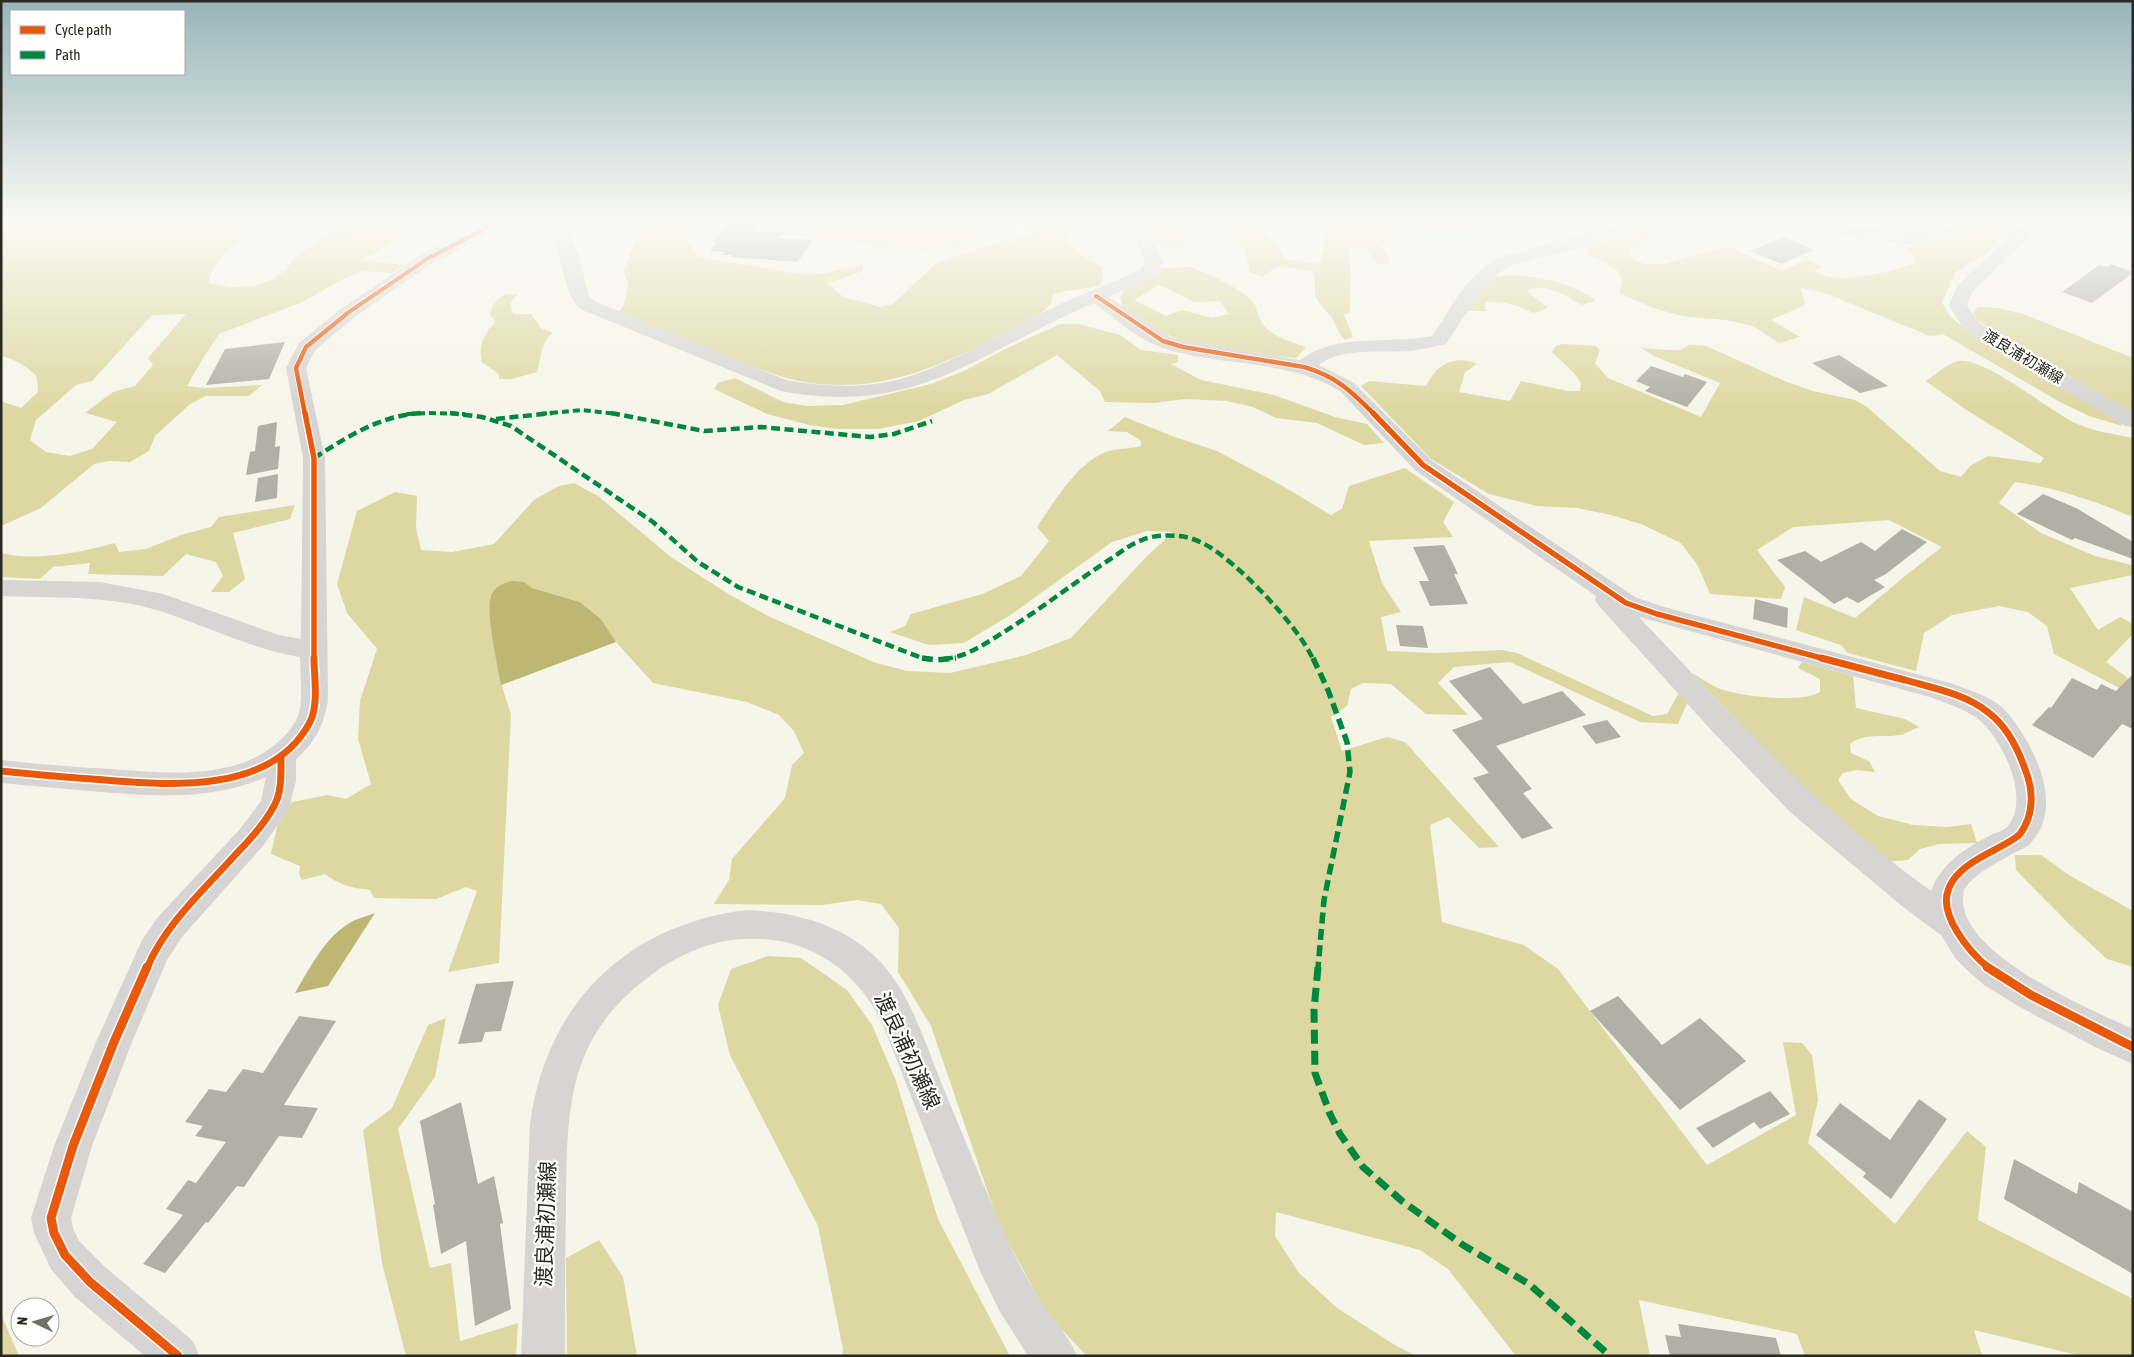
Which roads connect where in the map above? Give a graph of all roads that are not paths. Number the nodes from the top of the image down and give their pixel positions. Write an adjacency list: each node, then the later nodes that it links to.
1 (390, 283): 11 (street)
2 (576, 283): 6 (street)
3 (1125, 283): 6 (street)
4 (1475, 283): 7 (street)
5 (1971, 283): 8 (street, 渡良浦初瀬線)
6 (1096, 296): 7 (street)
7 (1304, 367): 10 (street)
8 (2133, 421)
9 (1, 588): 11 (street)
10 (1609, 593): 14 (street); 14 (street)
11 (313, 650): 12 (street)
12 (281, 757): 13 (street); 16 (street)
13 (1, 772)
14 (1952, 925): 15 (street)
15 (2133, 1047)
16 (178, 1356)
17 (543, 1356): 18 (street, 渡良浦初瀬線)
18 (1056, 1356)

